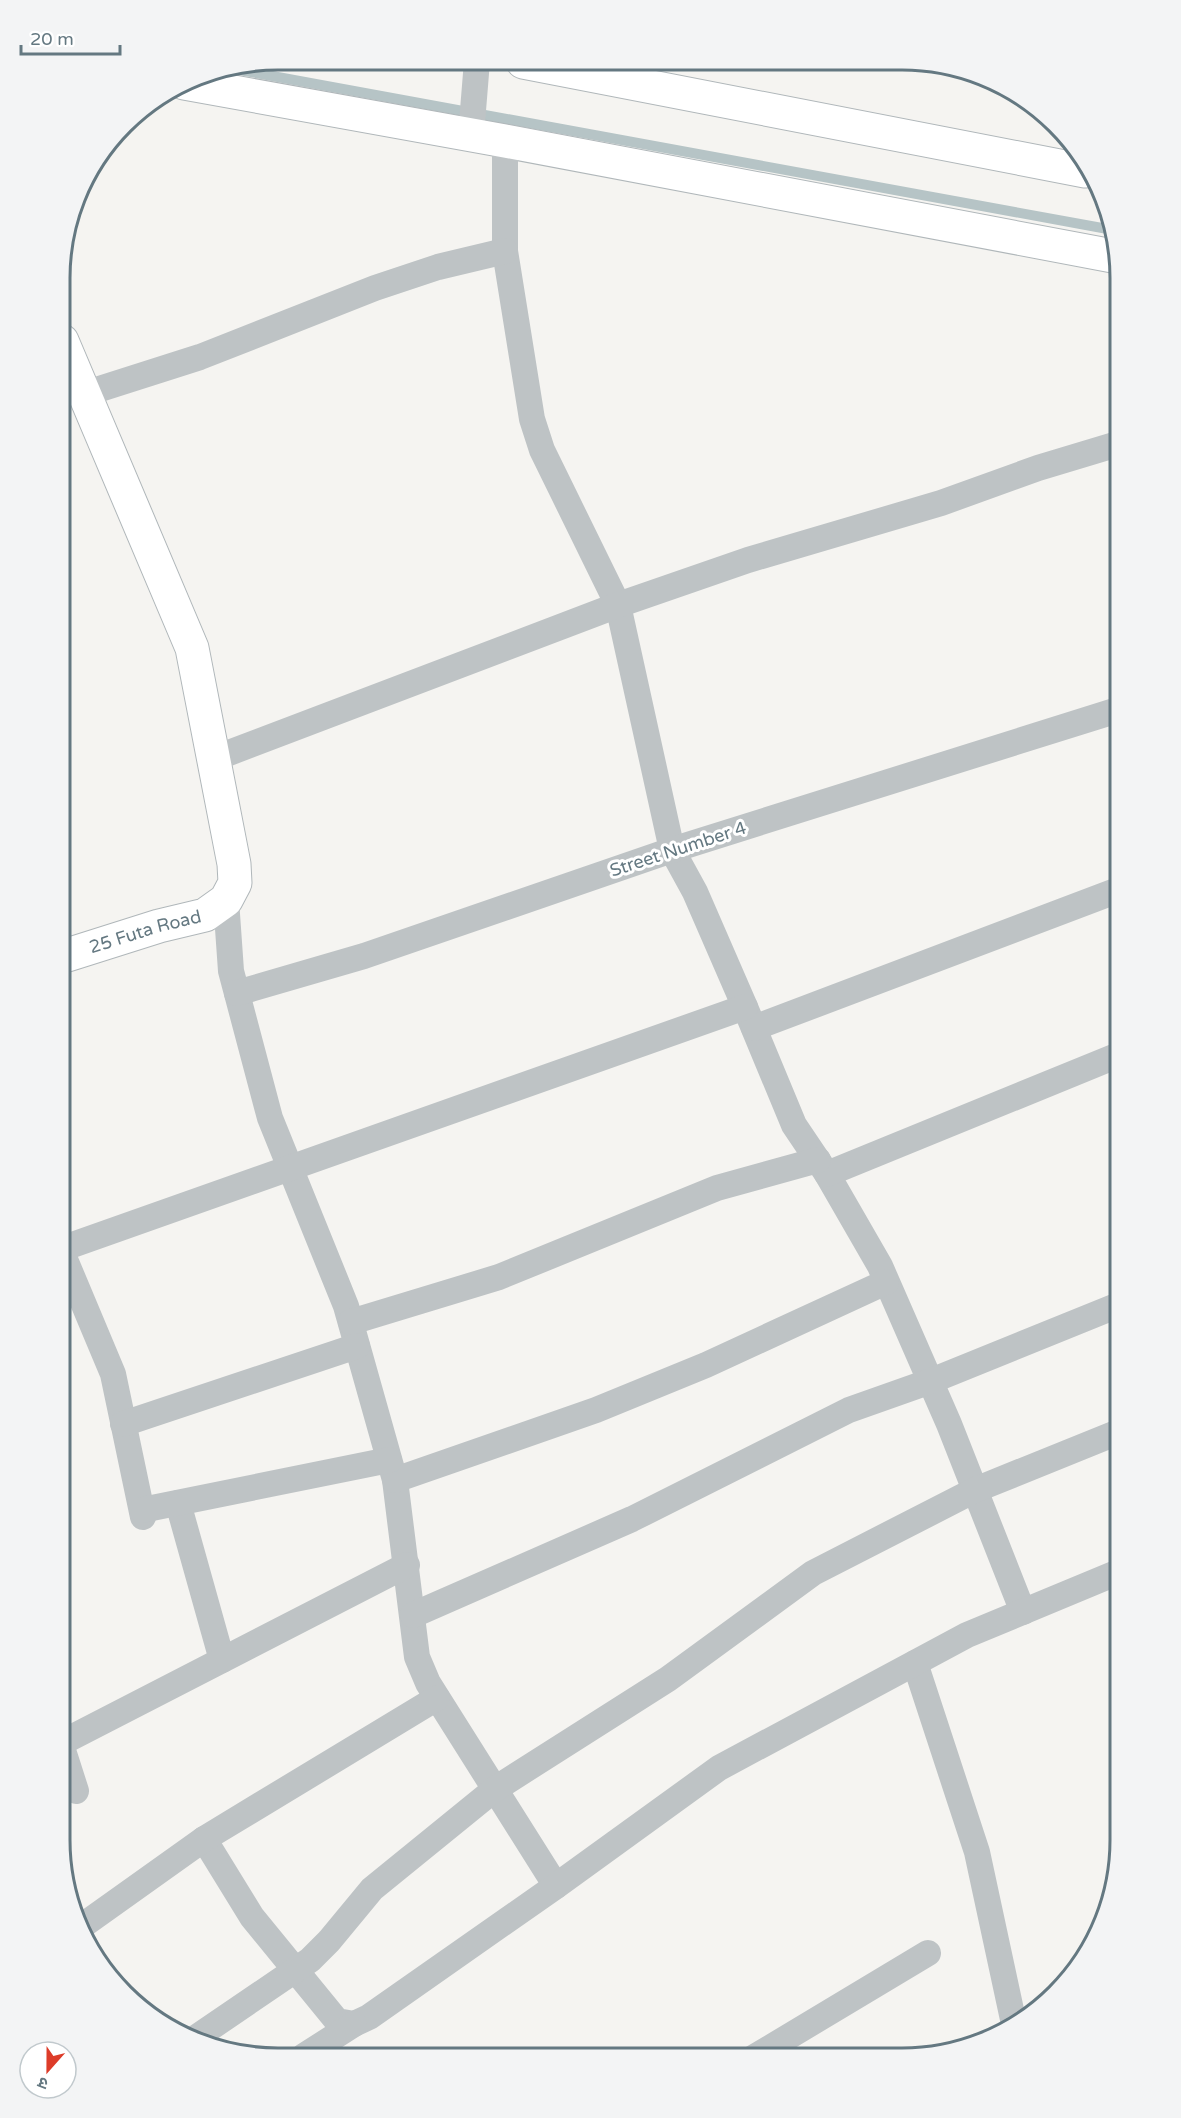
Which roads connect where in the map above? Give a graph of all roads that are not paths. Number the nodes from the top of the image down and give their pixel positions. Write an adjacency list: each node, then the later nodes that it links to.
1 (476, 70): 4 (street)
2 (564, 70): 6 (street)
3 (202, 86): 4 (street)
4 (471, 128): 5 (street)
5 (505, 141): 7 (street); 8 (street)
6 (1079, 170)
7 (505, 251): 10 (street); 12 (street)
8 (1109, 255)
9 (70, 360): 10 (street)
10 (84, 394): 14 (street)
11 (1111, 445): 12 (street)
12 (618, 605): 14 (street); 15 (street)
13 (1111, 712): 15 (street, Street Number 4)
14 (213, 759): 17 (street)
15 (672, 850): 19 (street, Street Number 4); 20 (street)
16 (1111, 893): 20 (street)
17 (226, 900): 18 (street, 25 Futa Road); 19 (street)
18 (70, 954)
19 (237, 993): 23 (street)
20 (750, 1017): 22 (street); 23 (street)
21 (1111, 1058): 22 (street)
22 (822, 1167): 26 (street); 28 (street)
23 (291, 1168): 24 (street); 28 (street)
24 (70, 1246)
25 (70, 1271): 30 (street)
26 (886, 1282): 29 (street); 32 (street)
27 (1110, 1308): 29 (street)
28 (354, 1334): 30 (street); 32 (street)
29 (931, 1381): 33 (street); 38 (street)
30 (123, 1424): 34 (street)
31 (1110, 1435): 33 (street)
32 (392, 1470): 34 (street); 35 (street)
33 (975, 1490): 37 (street); 44 (street)
34 (178, 1503): 39 (street)
35 (406, 1564): 38 (street); 39 (street)
36 (1110, 1576): 37 (street)
37 (1023, 1612): 40 (street)
38 (413, 1615): 41 (street)
39 (222, 1660): 42 (street)
40 (915, 1663): 47 (street); 51 (street)
41 (437, 1698): 44 (street); 46 (street)
42 (70, 1737)
43 (70, 1773): 45 (street)
44 (495, 1789): 47 (street); 50 (street)
45 (76, 1791)
46 (204, 1839): 48 (street); 50 (street)
47 (556, 1886): 52 (street)
48 (88, 1922)
49 (928, 1953): 55 (street)
50 (295, 1971): 52 (street); 53 (street)
51 (1012, 2016)
52 (354, 2024): 54 (street)
53 (203, 2033)
54 (316, 2048)
55 (770, 2048)

